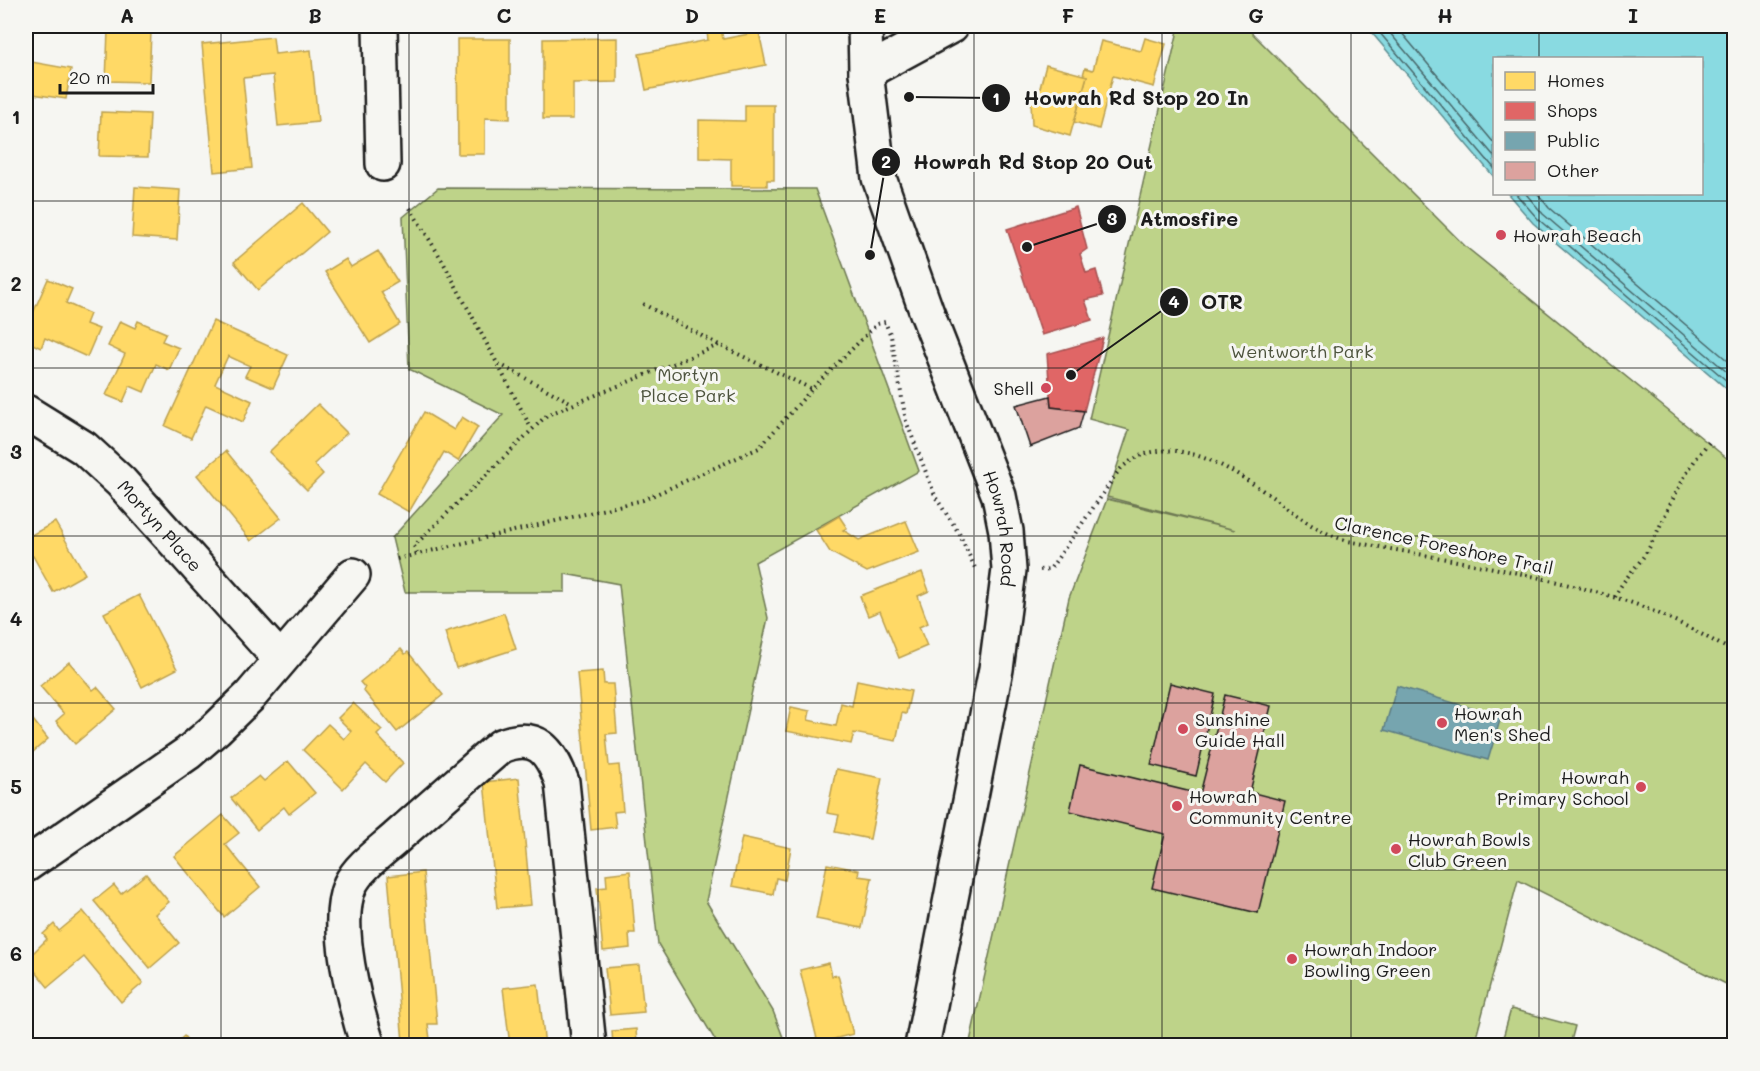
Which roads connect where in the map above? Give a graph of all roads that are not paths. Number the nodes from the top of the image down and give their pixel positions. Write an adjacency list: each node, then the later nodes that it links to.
1 (380, 26): 5 (street)
2 (865, 26): 4 (street, Howrah Road)
3 (951, 26): 4 (street)
4 (866, 72): 12 (street, Howrah Road)
5 (383, 164)
6 (26, 412): 8 (street, Mortyn Place)
7 (353, 575): 8 (street)
8 (279, 658): 9 (street)
9 (26, 865)
10 (368, 1046): 11 (street)
11 (589, 1046)
12 (922, 1046)

